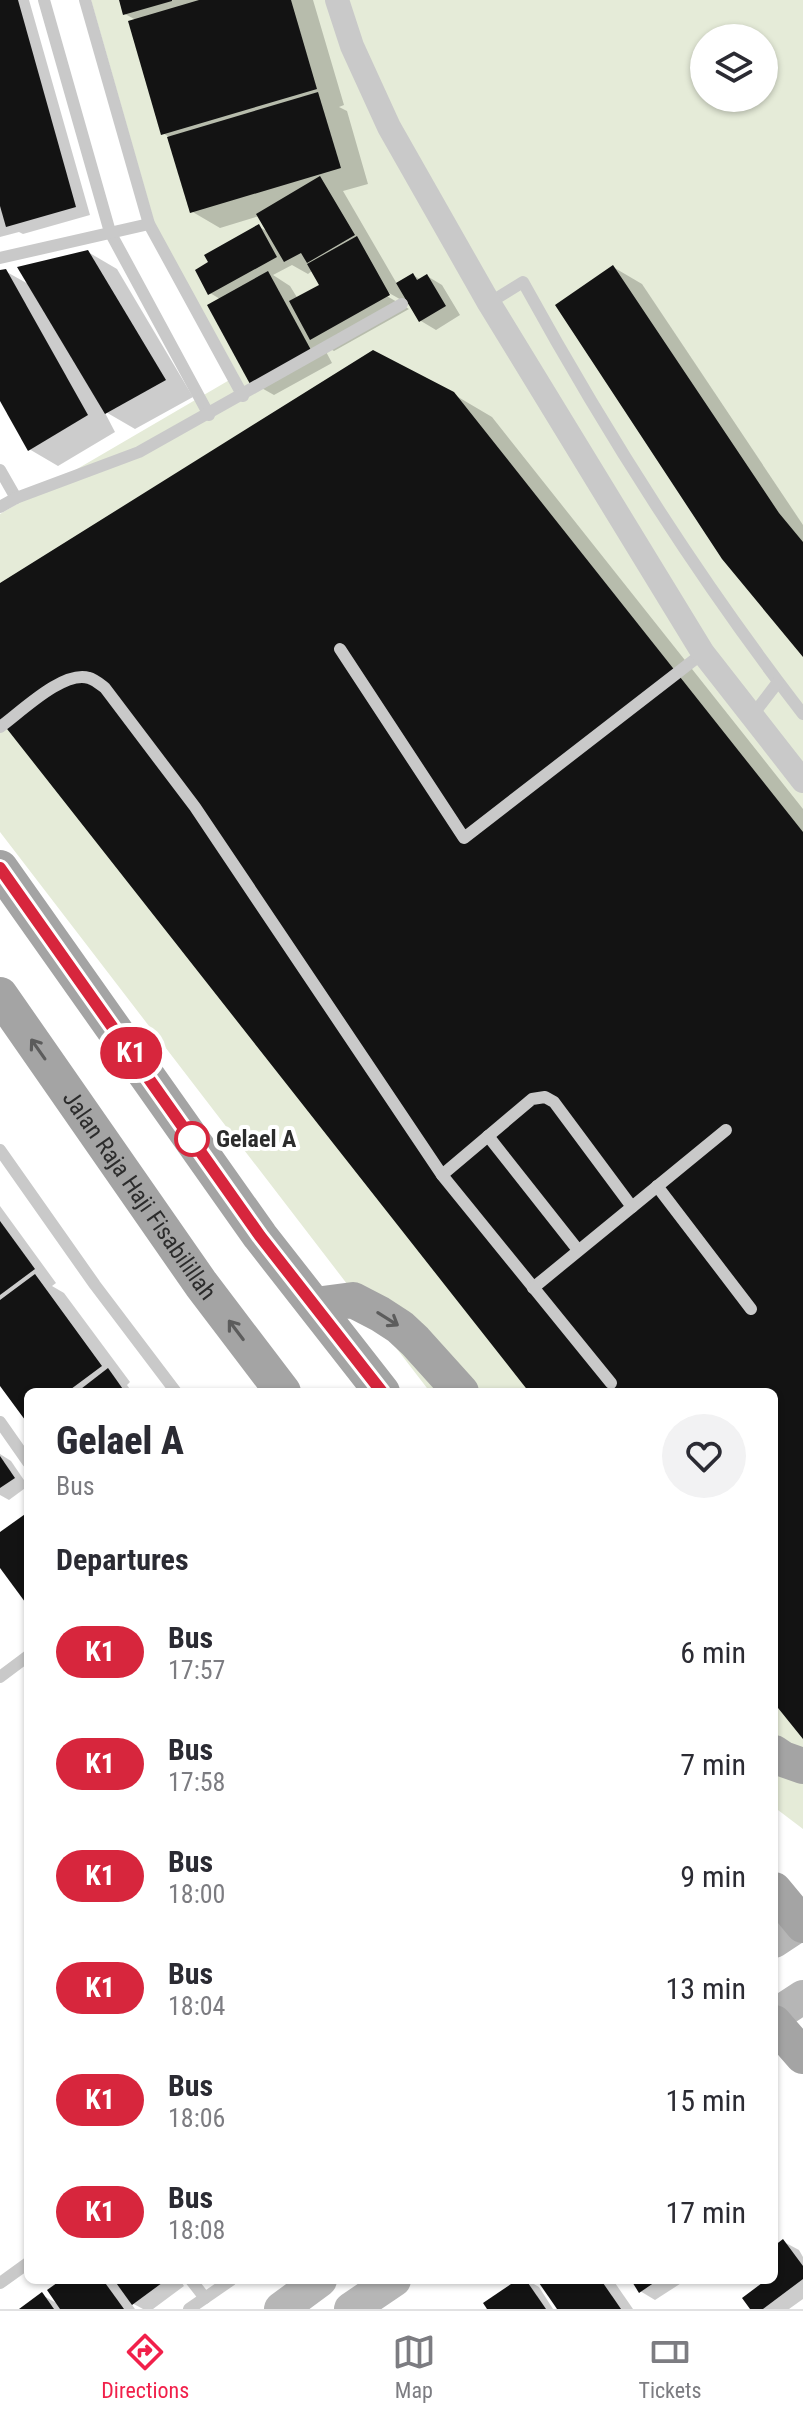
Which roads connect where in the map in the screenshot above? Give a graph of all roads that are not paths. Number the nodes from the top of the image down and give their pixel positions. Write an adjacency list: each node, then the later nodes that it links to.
1 (44, 0): 5 (lane)
2 (85, 0): 4 (lane)
3 (337, 0): 7 (street)
4 (149, 224): 5 (lane); 9 (lane)
5 (110, 232): 6 (lane); 10 (lane)
6 (0, 258)
7 (489, 303): 15 (street); 16 (lane)
8 (402, 304): 9 (lane)
9 (243, 396): 10 (lane)
10 (209, 415): 12 (lane)
11 (0, 470): 12 (lane)
12 (16, 498): 13 (lane)
13 (0, 507)
14 (340, 649): 15 (lane)
15 (703, 653): 18 (street)
16 (778, 682): 17 (lane); 18 (lane)
17 (803, 714)
18 (752, 716): 20 (street)
19 (0, 727): 26 (lane)
20 (803, 781)
21 (0, 868): 31 (main road)
22 (0, 995): 35 (main road, Jalan Raja Haji Fisabilillah, one-way to 22)
23 (726, 1130): 27 (lane)
24 (488, 1136): 26 (lane); 28 (lane); 29 (lane)
25 (0, 1150): 34 (lane)
26 (442, 1175): 30 (lane)
27 (657, 1186): 28 (lane); 32 (lane)
28 (632, 1207): 29 (lane)
29 (578, 1250): 30 (lane)
30 (533, 1288): 33 (lane)
31 (315, 1305): 36 (main road); 37 (main road, one-way to 37)
32 (751, 1309)
33 (611, 1383)
34 (173, 1388)
35 (280, 1388)
36 (379, 1388)
37 (457, 1388)
38 (0, 1422): 39 (lane)
39 (24, 1456)
40 (24, 1659): 41 (lane)
41 (0, 1677)
42 (778, 1756): 43 (main road)
43 (803, 1766)
44 (778, 1897): 45 (main road)
45 (795, 1928)
46 (803, 1997): 47 (main road)
47 (778, 2013)
48 (778, 2028): 49 (main road)
49 (803, 2056)
50 (24, 2266): 51 (lane)
51 (0, 2283)
52 (194, 2284): 56 (lane)
53 (225, 2284): 56 (lane)
54 (315, 2284): 58 (main road)
55 (388, 2284): 59 (main road)
56 (205, 2298): 57 (lane)
57 (189, 2309)
58 (281, 2309)
59 (351, 2309)

